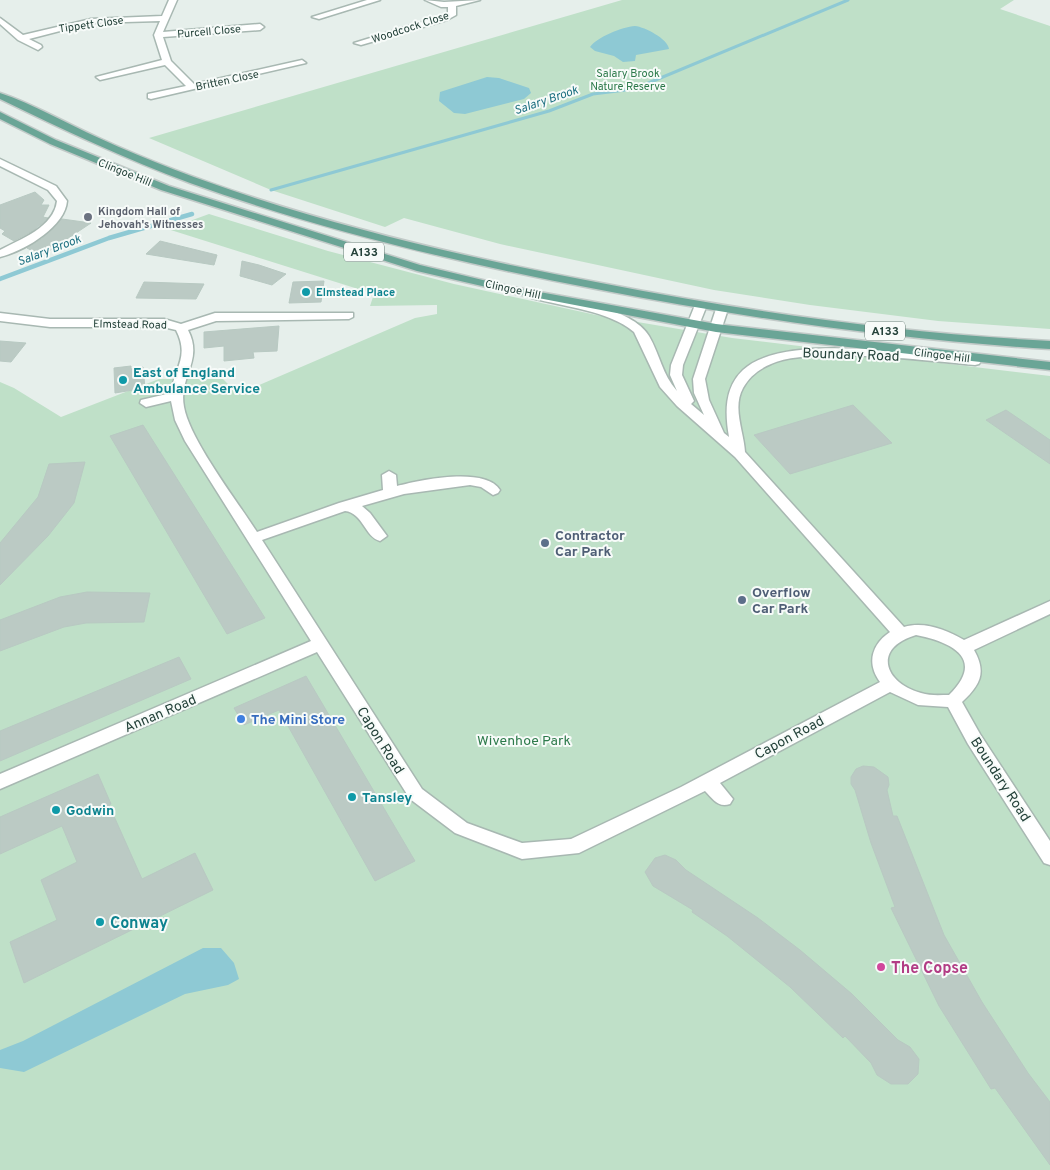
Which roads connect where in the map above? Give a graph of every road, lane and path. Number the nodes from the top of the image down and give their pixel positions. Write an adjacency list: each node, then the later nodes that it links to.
1 (173, 0): 7 (street)
2 (376, 0): 6 (street)
3 (429, 0): 5 (street)
4 (476, 0): 5 (street)
5 (452, 4): 12 (street, Woodcock Close)
6 (316, 17)
7 (163, 18): 10 (street); 11 (street, Tippett Close)
8 (0, 20): 11 (street)
9 (260, 27): 10 (street, Purcell Close)
10 (158, 35): 14 (street)
11 (21, 38): 13 (street)
12 (358, 43)
13 (38, 47)
14 (167, 62): 16 (street); 17 (street)
15 (302, 63): 17 (street, Britten Close)
16 (100, 77)
17 (192, 87): 19 (street, Britten Close)
18 (0, 96): 24 (main road, Clingoe Hill / A133)
19 (151, 96)
20 (0, 115): 23 (main road, Clingoe Hill / A133)
21 (0, 163): 22 (street)
22 (0, 254)
23 (512, 290): 28 (main road, Clingoe Hill / A133); 36 (street, Boundary Road)
24 (701, 305): 25 (main road, A133); 28 (street, Boundary Road)
25 (722, 308): 30 (street, Boundary Road); 31 (main road, Clingoe Hill / A133)
26 (349, 315): 29 (street, Elmstead Road)
27 (0, 317): 29 (street, Elmstead Road)
28 (692, 324): 30 (main road, Clingoe Hill / A133); 36 (street, Boundary Road)
29 (182, 328): 34 (street)
30 (716, 328): 32 (main road, Clingoe Hill / A133); 37 (street, Boundary Road)
31 (1050, 345)
32 (1017, 363): 33 (main road, Clingoe Hill / A133); 38 (street, Boundary Road)
33 (1050, 366)
34 (176, 396): 35 (street); 44 (street, Capon Road)
35 (146, 403)
36 (699, 419): 37 (street, Boundary Road)
37 (722, 436): 38 (street, Boundary Road)
38 (740, 454): 46 (street, Boundary Road)
39 (389, 475): 41 (street)
40 (493, 490): 41 (street)
41 (390, 492): 42 (street)
42 (344, 506): 43 (street); 44 (street)
43 (380, 536)
44 (254, 538): 47 (street, Capon Road)
45 (1050, 608): 48 (street)
46 (899, 632): 48 (street); 49 (street)
47 (320, 644): 51 (street, Capon Road); 52 (street, Annan Road)
48 (965, 647): 50 (street)
49 (890, 684): 50 (street); 51 (street, Capon Road)
50 (953, 701): 54 (street, Boundary Road)
51 (707, 780): 53 (street)
52 (0, 782)
53 (724, 799)
54 (1050, 857)

